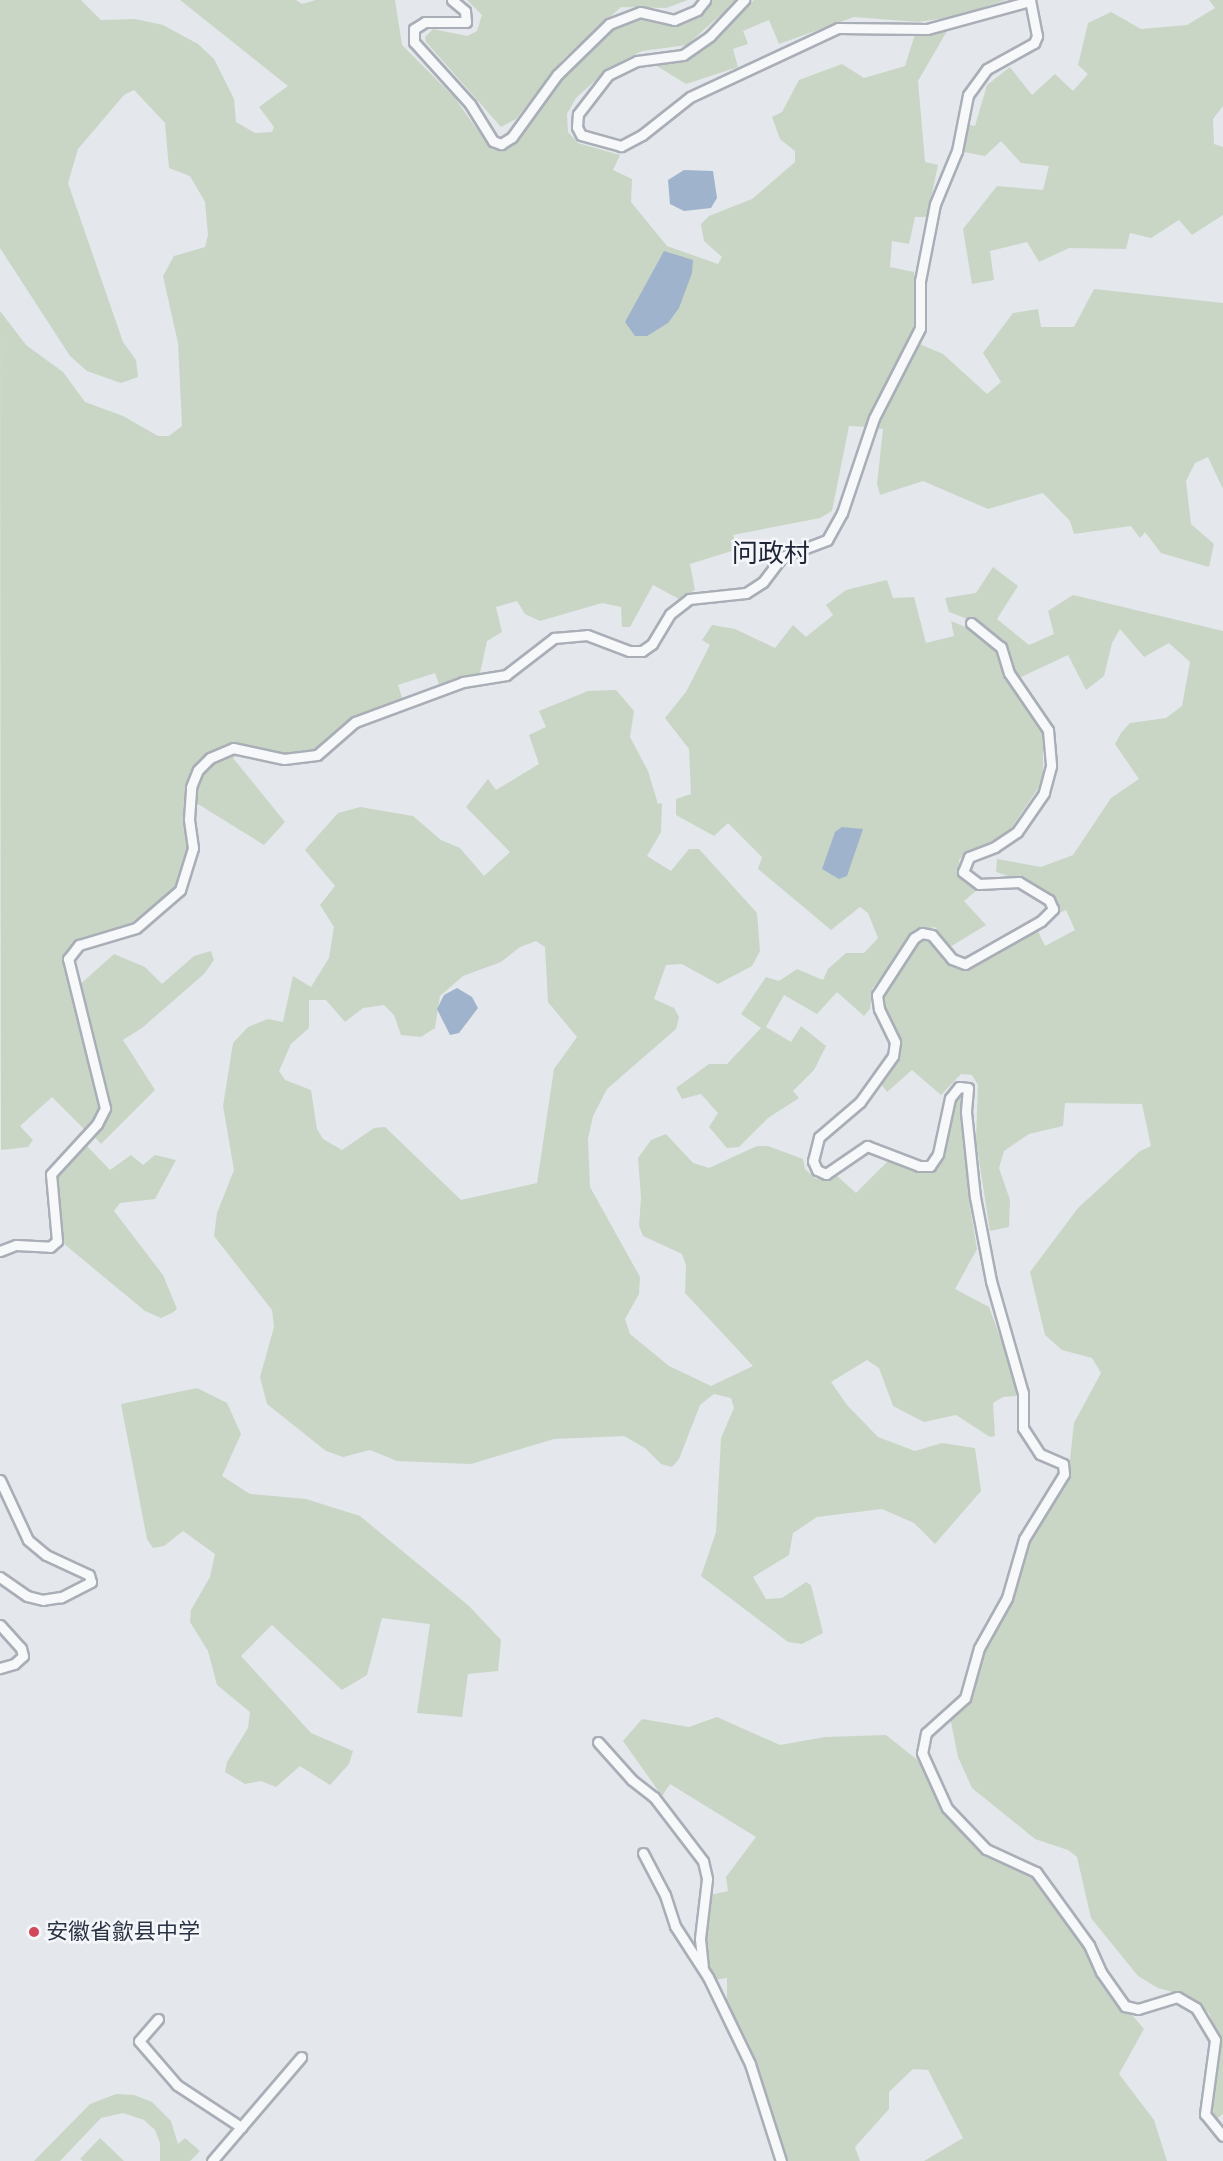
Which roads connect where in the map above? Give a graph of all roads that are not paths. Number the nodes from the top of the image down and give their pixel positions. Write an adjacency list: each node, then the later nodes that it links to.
1 (452, 0): 2 (street)
2 (705, 0)
3 (744, 0): 5 (street)
4 (972, 623): 16 (street)
5 (0, 1251)
6 (0, 1480): 7 (street)
7 (0, 1577)
8 (0, 1625): 9 (street)
9 (0, 1668)
10 (598, 1742): 12 (street)
11 (643, 1853): 12 (street)
12 (703, 1968): 18 (street)
13 (158, 2019): 15 (street)
14 (301, 2057): 15 (street)
15 (241, 2127): 17 (street)
16 (1223, 2136)
17 (212, 2161)
18 (781, 2161)

